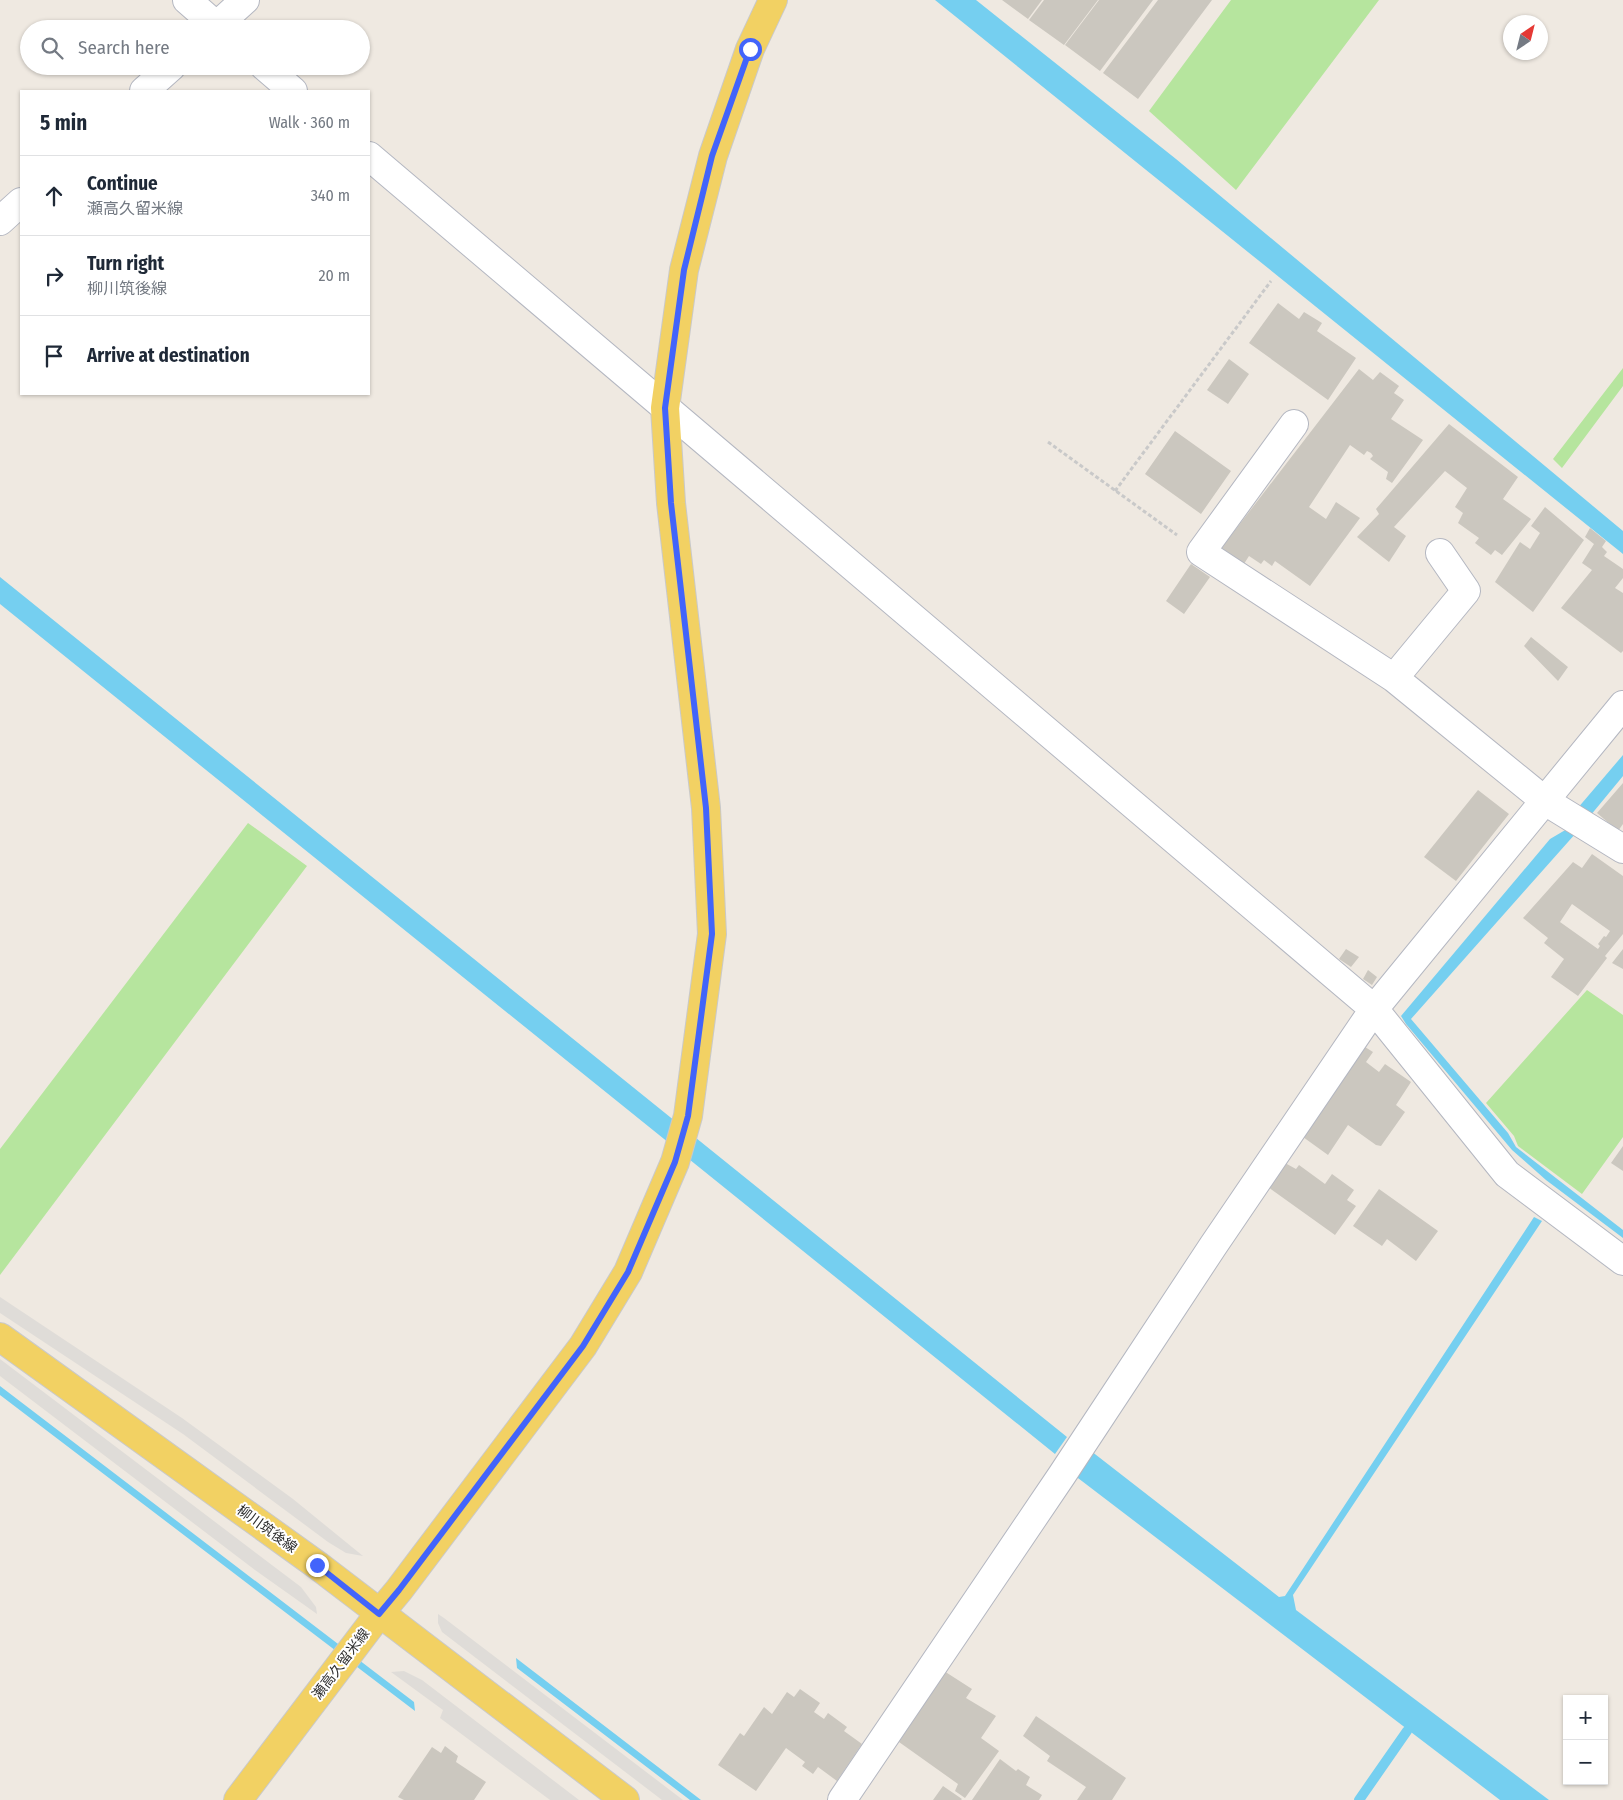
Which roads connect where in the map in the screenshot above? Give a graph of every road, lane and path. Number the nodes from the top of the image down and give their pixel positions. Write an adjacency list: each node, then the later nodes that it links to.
1 (187, 0): 4 (street)
2 (245, 0): 5 (street)
3 (773, 0): 14 (main road, 瀬高久留米線)
4 (208, 20)
5 (225, 20)
6 (162, 75): 8 (street)
7 (274, 75): 9 (street)
8 (145, 90)
9 (292, 90)
10 (370, 157): 14 (street)
11 (20, 203): 12 (street)
12 (0, 221)
13 (1271, 281): 17 (path)
14 (665, 408): 24 (street); 27 (main road, 瀬高久留米線)
15 (1294, 424): 18 (street)
16 (1048, 442): 17 (path)
17 (1115, 491): 18 (path)
18 (1201, 552): 20 (street)
19 (1440, 553): 20 (street)
20 (1394, 678): 22 (street)
21 (1623, 705): 22 (street)
22 (1546, 801): 23 (street); 24 (street)
23 (1623, 849)
24 (1374, 1009): 25 (street); 30 (street)
25 (1623, 1261)
26 (0, 1337): 27 (main road, 柳川筑後線)
27 (379, 1614): 28 (main road, 瀬高久留米線); 29 (main road, 柳川筑後線)
28 (238, 1800)
29 (625, 1800)
30 (842, 1800)

